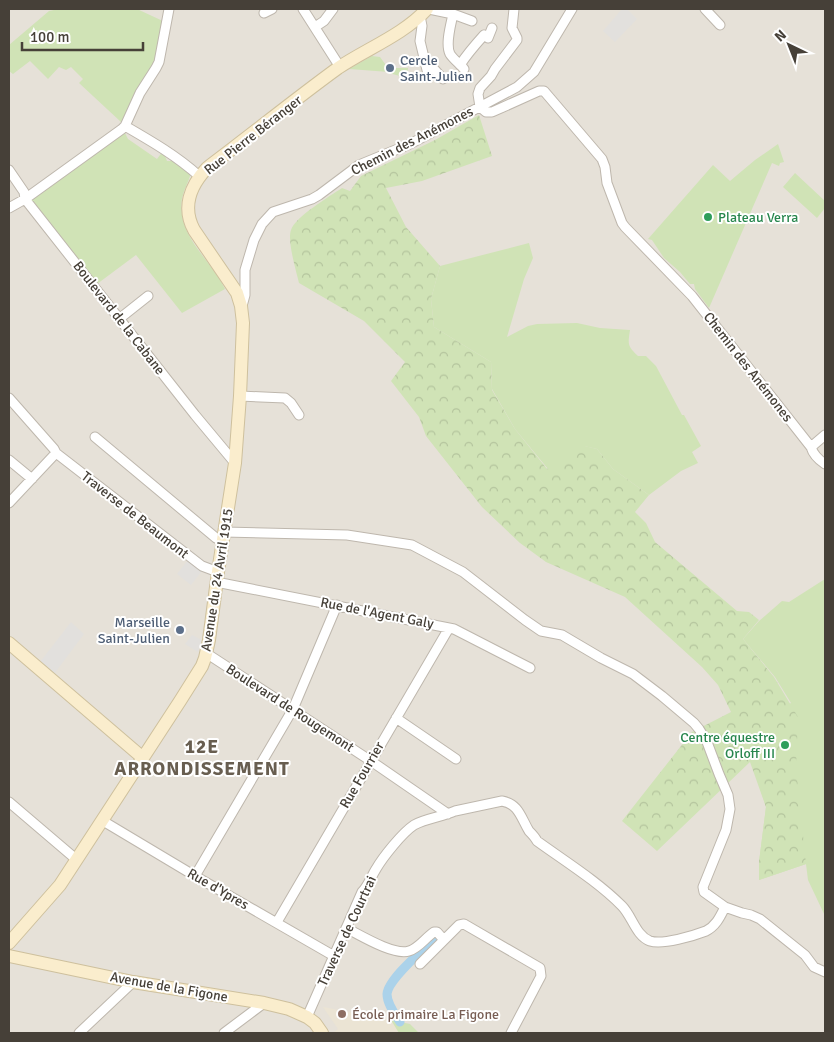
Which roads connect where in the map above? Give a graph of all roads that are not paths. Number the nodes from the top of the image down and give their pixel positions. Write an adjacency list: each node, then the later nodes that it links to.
1 (169, 9): 16 (street)
2 (304, 9): 11 (street)
3 (333, 9): 11 (street)
4 (514, 9): 15 (street)
5 (572, 9): 15 (street)
6 (705, 9): 10 (street)
7 (425, 11): 8 (street); 13 (main road, Rue Pierre Béranger); 14 (street)
8 (458, 13): 9 (street); 12 (street)
9 (472, 21)
10 (720, 25)
11 (315, 27): 13 (street)
12 (492, 28)
13 (340, 67): 18 (main road, Rue Pierre Béranger)
14 (443, 79)
15 (480, 107): 22 (street, Chemin des Anémones); 29 (street, Chemin des Anémones)
16 (125, 126): 18 (street); 19 (street)
17 (9, 170): 19 (street, Boulevard de la Cabane)
18 (199, 176): 22 (main road, Rue Pierre Béranger)
19 (25, 199): 20 (street); 23 (street, Boulevard de la Cabane)
20 (9, 208)
21 (148, 296): 23 (street)
22 (242, 306): 24 (main road, Avenue du 24 Avril 1915)
23 (119, 319): 32 (street, Boulevard de la Cabane)
24 (240, 396): 26 (street); 32 (main road, Avenue du 24 Avril 1915)
25 (9, 398): 30 (street, Traverse de Beaumont)
26 (299, 415)
27 (825, 435): 29 (street)
28 (95, 437): 36 (street)
29 (811, 447): 33 (street, Chemin des Anémones)
30 (56, 453): 34 (street); 37 (street, Traverse de Beaumont)
31 (9, 460): 34 (street)
32 (235, 463): 36 (main road, Avenue du 24 Avril 1915)
33 (825, 464)
34 (32, 479): 35 (street)
35 (9, 503)
36 (223, 537): 37 (main road, Avenue du 24 Avril 1915); 53 (street)
37 (217, 577): 38 (street, Rue de l'Agent Galy); 41 (main road, Avenue du 24 Avril 1915)
38 (337, 605): 39 (street, Rue de l'Agent Galy); 43 (street)
39 (449, 628): 42 (street, Rue de l'Agent Galy); 44 (street, Rue Fourrier)
40 (9, 643): 45 (main road)
41 (206, 653): 43 (street, Boulevard de Rougemont); 45 (main road, Avenue du 24 Avril 1915)
42 (530, 668)
43 (293, 709): 47 (street, Boulevard de Rougemont); 52 (street)
44 (396, 718): 46 (street); 47 (street, Rue Fourrier)
45 (143, 758): 50 (main road, Avenue du 24 Avril 1915)
46 (456, 758)
47 (370, 761): 49 (street, Boulevard de Rougemont); 54 (street, Rue Fourrier)
48 (9, 802): 51 (street)
49 (448, 814): 53 (street, Traverse de Courtrai); 55 (street, Traverse de Courtrai)
50 (103, 821): 51 (main road, Avenue du 24 Avril 1915); 52 (street, Rue d'Ypres)
51 (77, 860): 56 (main road, Avenue du 24 Avril 1915)
52 (195, 876): 54 (street, Rue d'Ypres)
53 (725, 907): 61 (street)
54 (277, 922): 59 (street, Rue d'Ypres)
55 (346, 928): 57 (street); 59 (street, Traverse de Courtrai)
56 (10, 935)
57 (441, 936): 60 (street); 68 (street)
58 (9, 956): 62 (main road, Avenue de la Figone)
59 (334, 956): 64 (street, Traverse de Courtrai)
60 (420, 964)
61 (825, 972)
62 (133, 982): 63 (main road, Avenue de la Figone); 65 (street)
63 (264, 1004): 64 (main road, Avenue de la Figone); 66 (street)
64 (306, 1017): 67 (main road, Avenue de la Figone)
65 (80, 1033)
66 (224, 1033)
67 (322, 1033)
68 (511, 1033)

